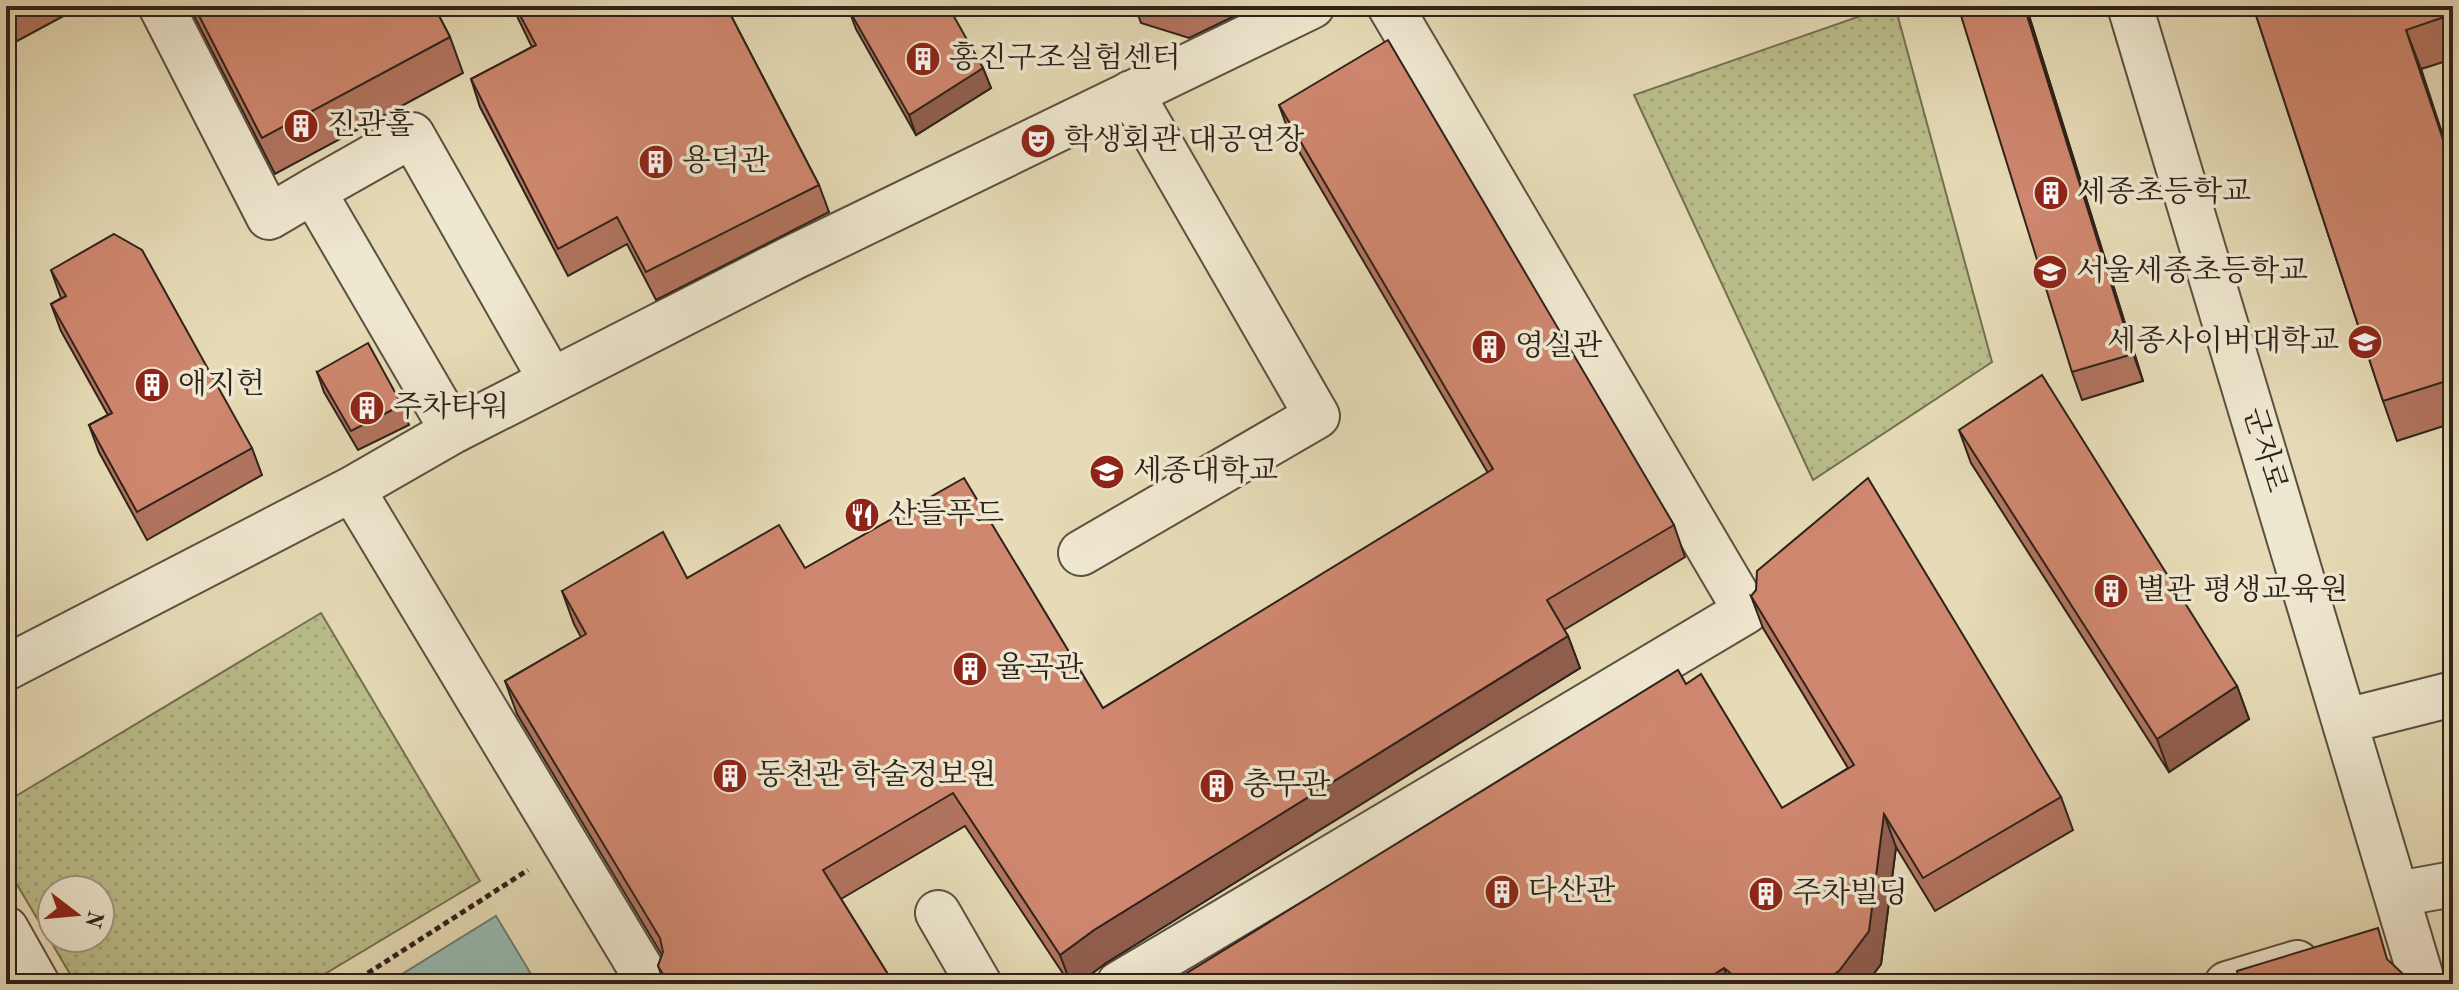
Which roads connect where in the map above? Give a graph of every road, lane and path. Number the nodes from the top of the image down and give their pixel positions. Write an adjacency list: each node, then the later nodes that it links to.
1 (161, 6): 6 (street)
2 (1312, 6): 5 (street)
3 (1390, 6): 23 (street)
4 (2130, 6): 13 (street, 군자로)
5 (1131, 93): 7 (street); 10 (street)
6 (313, 191): 7 (street); 8 (street)
7 (551, 380): 8 (street)
8 (453, 431): 9 (street)
9 (352, 489): 11 (street); 14 (street)
10 (1081, 553)
11 (6, 668)
12 (2453, 694): 13 (street)
13 (2346, 721): 16 (street, 군자로)
14 (565, 846): 20 (path); 21 (street)
15 (2453, 884): 16 (street)
16 (2403, 912): 24 (street); 25 (street, 군자로)
17 (938, 913): 22 (street)
18 (6, 929): 19 (street)
19 (37, 984)
20 (351, 984)
21 (650, 984)
22 (979, 984)
23 (1119, 984)
24 (2227, 984)
25 (2423, 984)

